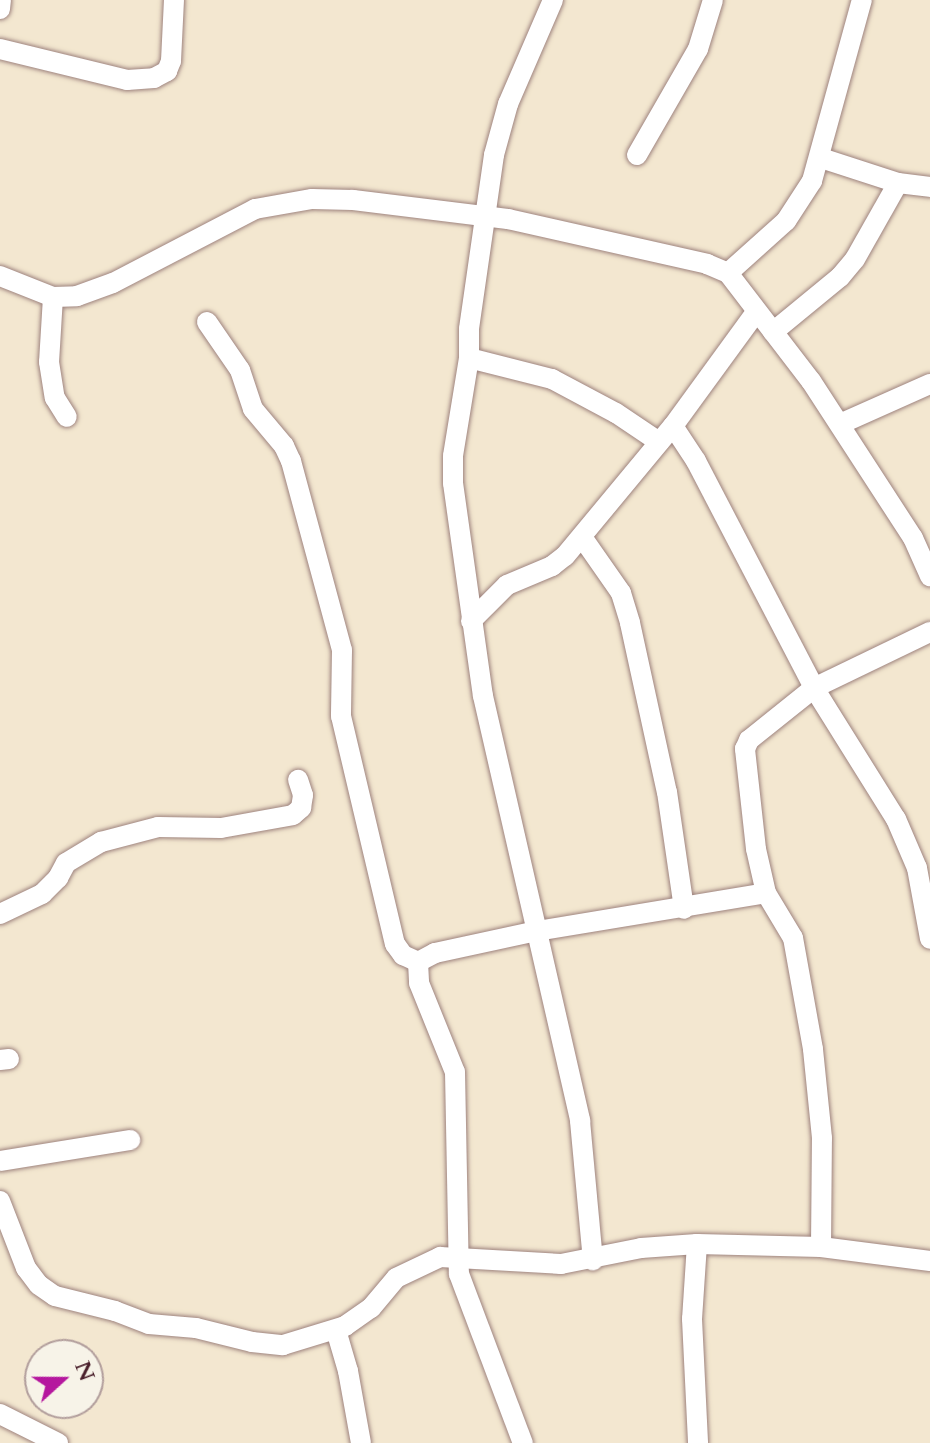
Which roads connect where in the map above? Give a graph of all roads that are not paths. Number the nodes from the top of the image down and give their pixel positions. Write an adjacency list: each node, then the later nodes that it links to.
1 (1, 0): 6 (street)
2 (174, 0): 7 (street)
3 (553, 0): 12 (street)
4 (713, 0): 8 (street)
5 (862, 0): 9 (street)
6 (0, 9)
7 (0, 49)
8 (637, 155)
9 (821, 158): 10 (street); 13 (street)
10 (898, 183): 11 (street); 18 (street)
11 (930, 187)
12 (483, 216): 13 (street); 15 (street); 19 (street)
13 (728, 273): 16 (street)
14 (0, 276): 15 (street)
15 (53, 297): 21 (street)
16 (756, 312): 18 (street); 23 (street)
17 (207, 322): 37 (street)
18 (773, 332): 22 (street)
19 (469, 358): 24 (street); 28 (street)
20 (930, 384): 22 (street)
21 (67, 417)
22 (840, 424): 26 (street)
23 (673, 426): 24 (street); 30 (street)
24 (659, 442): 25 (street)
25 (582, 537): 28 (street); 33 (street)
26 (922, 537): 27 (street)
27 (930, 576)
28 (471, 621): 35 (street)
29 (930, 632): 30 (street)
30 (814, 688): 32 (street); 36 (street)
31 (298, 780): 34 (street)
32 (766, 893): 33 (street); 42 (street)
33 (684, 909): 35 (street)
34 (0, 914)
35 (537, 931): 37 (street); 44 (street)
36 (930, 939)
37 (418, 962): 43 (street)
38 (130, 1140): 39 (street)
39 (0, 1161)
40 (0, 1201): 46 (street)
41 (697, 1244): 42 (street); 44 (street); 51 (street)
42 (821, 1247): 45 (street)
43 (456, 1256): 44 (street); 46 (street); 50 (street)
44 (593, 1260)
45 (930, 1261)
46 (336, 1330): 49 (street)
47 (0, 1414): 48 (street)
48 (58, 1443)
49 (361, 1443)
50 (523, 1443)
51 (698, 1443)

